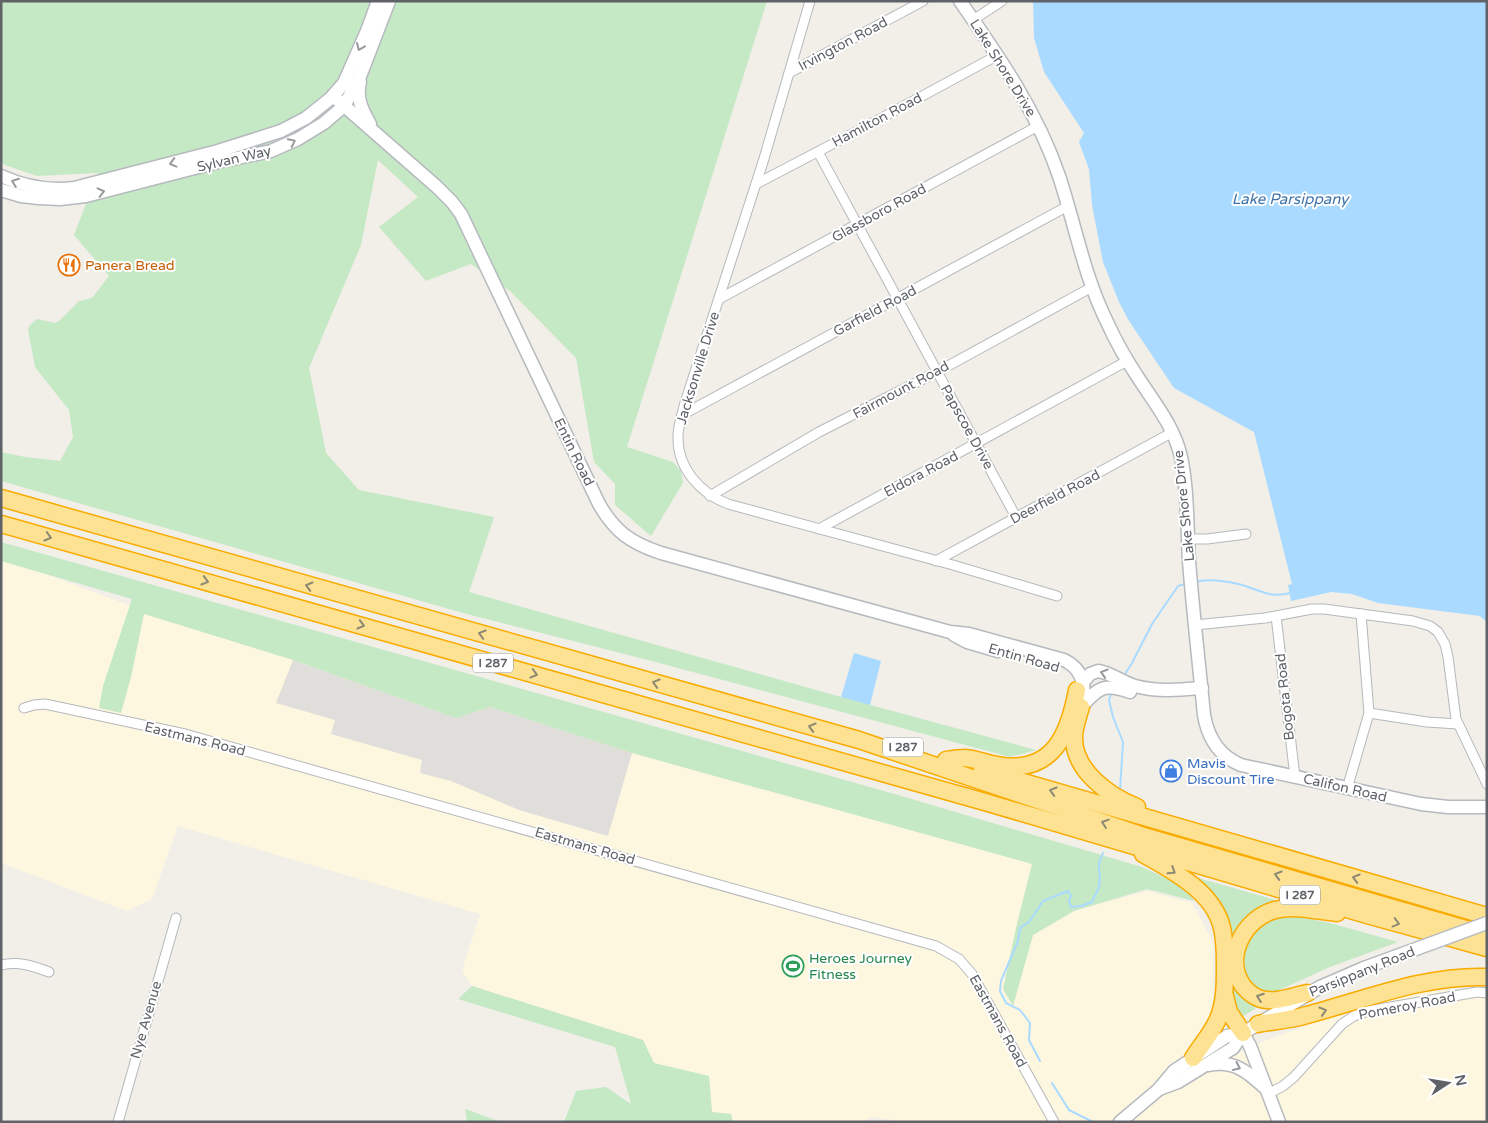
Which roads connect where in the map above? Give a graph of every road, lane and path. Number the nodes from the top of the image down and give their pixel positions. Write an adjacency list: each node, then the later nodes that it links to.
1 (378, 1): 11 (street, Sylvan Way, one-way to 11)
2 (389, 1): 9 (street, Sylvan Way)
3 (810, 1): 10 (street, Jacksonville Drive)
4 (923, 1): 10 (street, Irvington Road)
5 (960, 1): 7 (street, Lake Shore Drive)
6 (1002, 1): 7 (street)
7 (973, 20): 8 (street, Lake Shore Drive)
8 (998, 55): 13 (street, Lake Shore Drive); 15 (street, Hamilton Road)
9 (362, 72): 12 (street, Sylvan Way); 14 (street)
10 (789, 73): 18 (street, Jacksonville Drive)
11 (333, 96): 12 (street, Entin Road); 16 (street, Sylvan Way, one-way to 16)
12 (344, 106): 14 (street, Entin Road); 16 (street, Sylvan Way, one-way to 12)
13 (1038, 126): 20 (street, Lake Shore Drive); 21 (street, Glassboro Road)
14 (378, 136): 42 (street, Entin Road)
15 (818, 152): 18 (street, Hamilton Road); 21 (street, Papscoe Drive)
16 (148, 175): 17 (street, Sylvan Way, one-way to 17); 19 (street, Sylvan Way, one-way to 16)
17 (1, 176)
18 (756, 184): 23 (street, Jacksonville Drive)
19 (1, 190)
20 (1068, 206): 22 (street, Lake Shore Drive); 24 (street, Garfield Road)
21 (857, 224): 23 (street, Glassboro Road); 24 (street, Papscoe Drive)
22 (1092, 287): 25 (street, Lake Shore Drive); 26 (street, Fairmount Road)
23 (719, 299): 27 (street, Jacksonville Drive)
24 (897, 299): 26 (street, Papscoe Drive); 27 (street, Garfield Road)
25 (1127, 361): 28 (street, Lake Shore Drive); 29 (street, Eldora Road)
26 (937, 372): 29 (street, Papscoe Drive); 30 (street, Fairmount Road)
27 (682, 415): 30 (street, Jacksonville Drive)
28 (1173, 432): 32 (street, Deerfield Road); 36 (street, Lake Shore Drive)
29 (976, 444): 32 (street, Papscoe Drive); 34 (street, Eldora Road)
30 (710, 496): 34 (street, Jacksonville Drive)
31 (1, 498): 48 (highway, I 287, one-way to 31)
32 (1016, 517): 37 (street, Deerfield Road)
33 (1, 524): 56 (highway, I 287, one-way to 56)
34 (819, 529): 37 (street, Jacksonville Drive)
35 (1246, 534): 36 (street)
36 (1188, 539): 41 (street, Lake Shore Drive)
37 (936, 561): 38 (street, Jacksonville Drive)
38 (1057, 596)
39 (1361, 614): 40 (street); 46 (street); 47 (street)
40 (1276, 616): 41 (street); 51 (street, Bogota Road)
41 (1195, 625): 43 (street, Lake Shore Drive)
42 (1080, 685): 43 (street, one-way to 42); 44 (street); 50 (highway)
43 (1202, 692): 44 (street); 49 (street, Lake Shore Drive)
44 (1081, 707): 55 (highway)
45 (24, 708): 74 (street, Eastmans Road)
46 (1369, 713): 47 (street); 53 (street)
47 (1458, 724): 52 (street)
48 (859, 740): 50 (highway, I 287); 61 (highway, one-way to 48)
49 (1213, 742): 51 (street, Califon Road)
50 (946, 760): 55 (highway, I 287, one-way to 50)
51 (1295, 777): 53 (street, Califon Road)
52 (1487, 784)
53 (1347, 789): 54 (street, Califon Road)
54 (1487, 807)
55 (1201, 834): 58 (highway, I 287, one-way to 55)
56 (1114, 839): 57 (highway, I 287); 68 (highway, one-way to 68)
57 (1367, 915): 62 (highway, I 287, one-way to 62); 66 (highway, one-way to 57)
58 (1487, 916)
59 (176, 918): 73 (street, Nye Avenue)
60 (1487, 923): 66 (street, Parsippany Road, bridge)
61 (1487, 935)
62 (1487, 948)
63 (1, 965): 64 (street)
64 (49, 972)
65 (1487, 977): 69 (highway, one-way to 65)
66 (1307, 993): 69 (street, Parsippany Road)
67 (1487, 993): 72 (street, Pomeroy Road)
68 (1225, 996): 70 (highway); 71 (highway)
69 (1258, 1024): 70 (street, Parsippany Road)
70 (1242, 1033): 71 (street, Parsippany Road); 72 (street)
71 (1197, 1063): 72 (street, one-way to 72); 75 (street, Parsippany Road)
72 (1267, 1092): 76 (street)
73 (118, 1122)
74 (1054, 1122)
75 (1120, 1122)
76 (1279, 1122)

